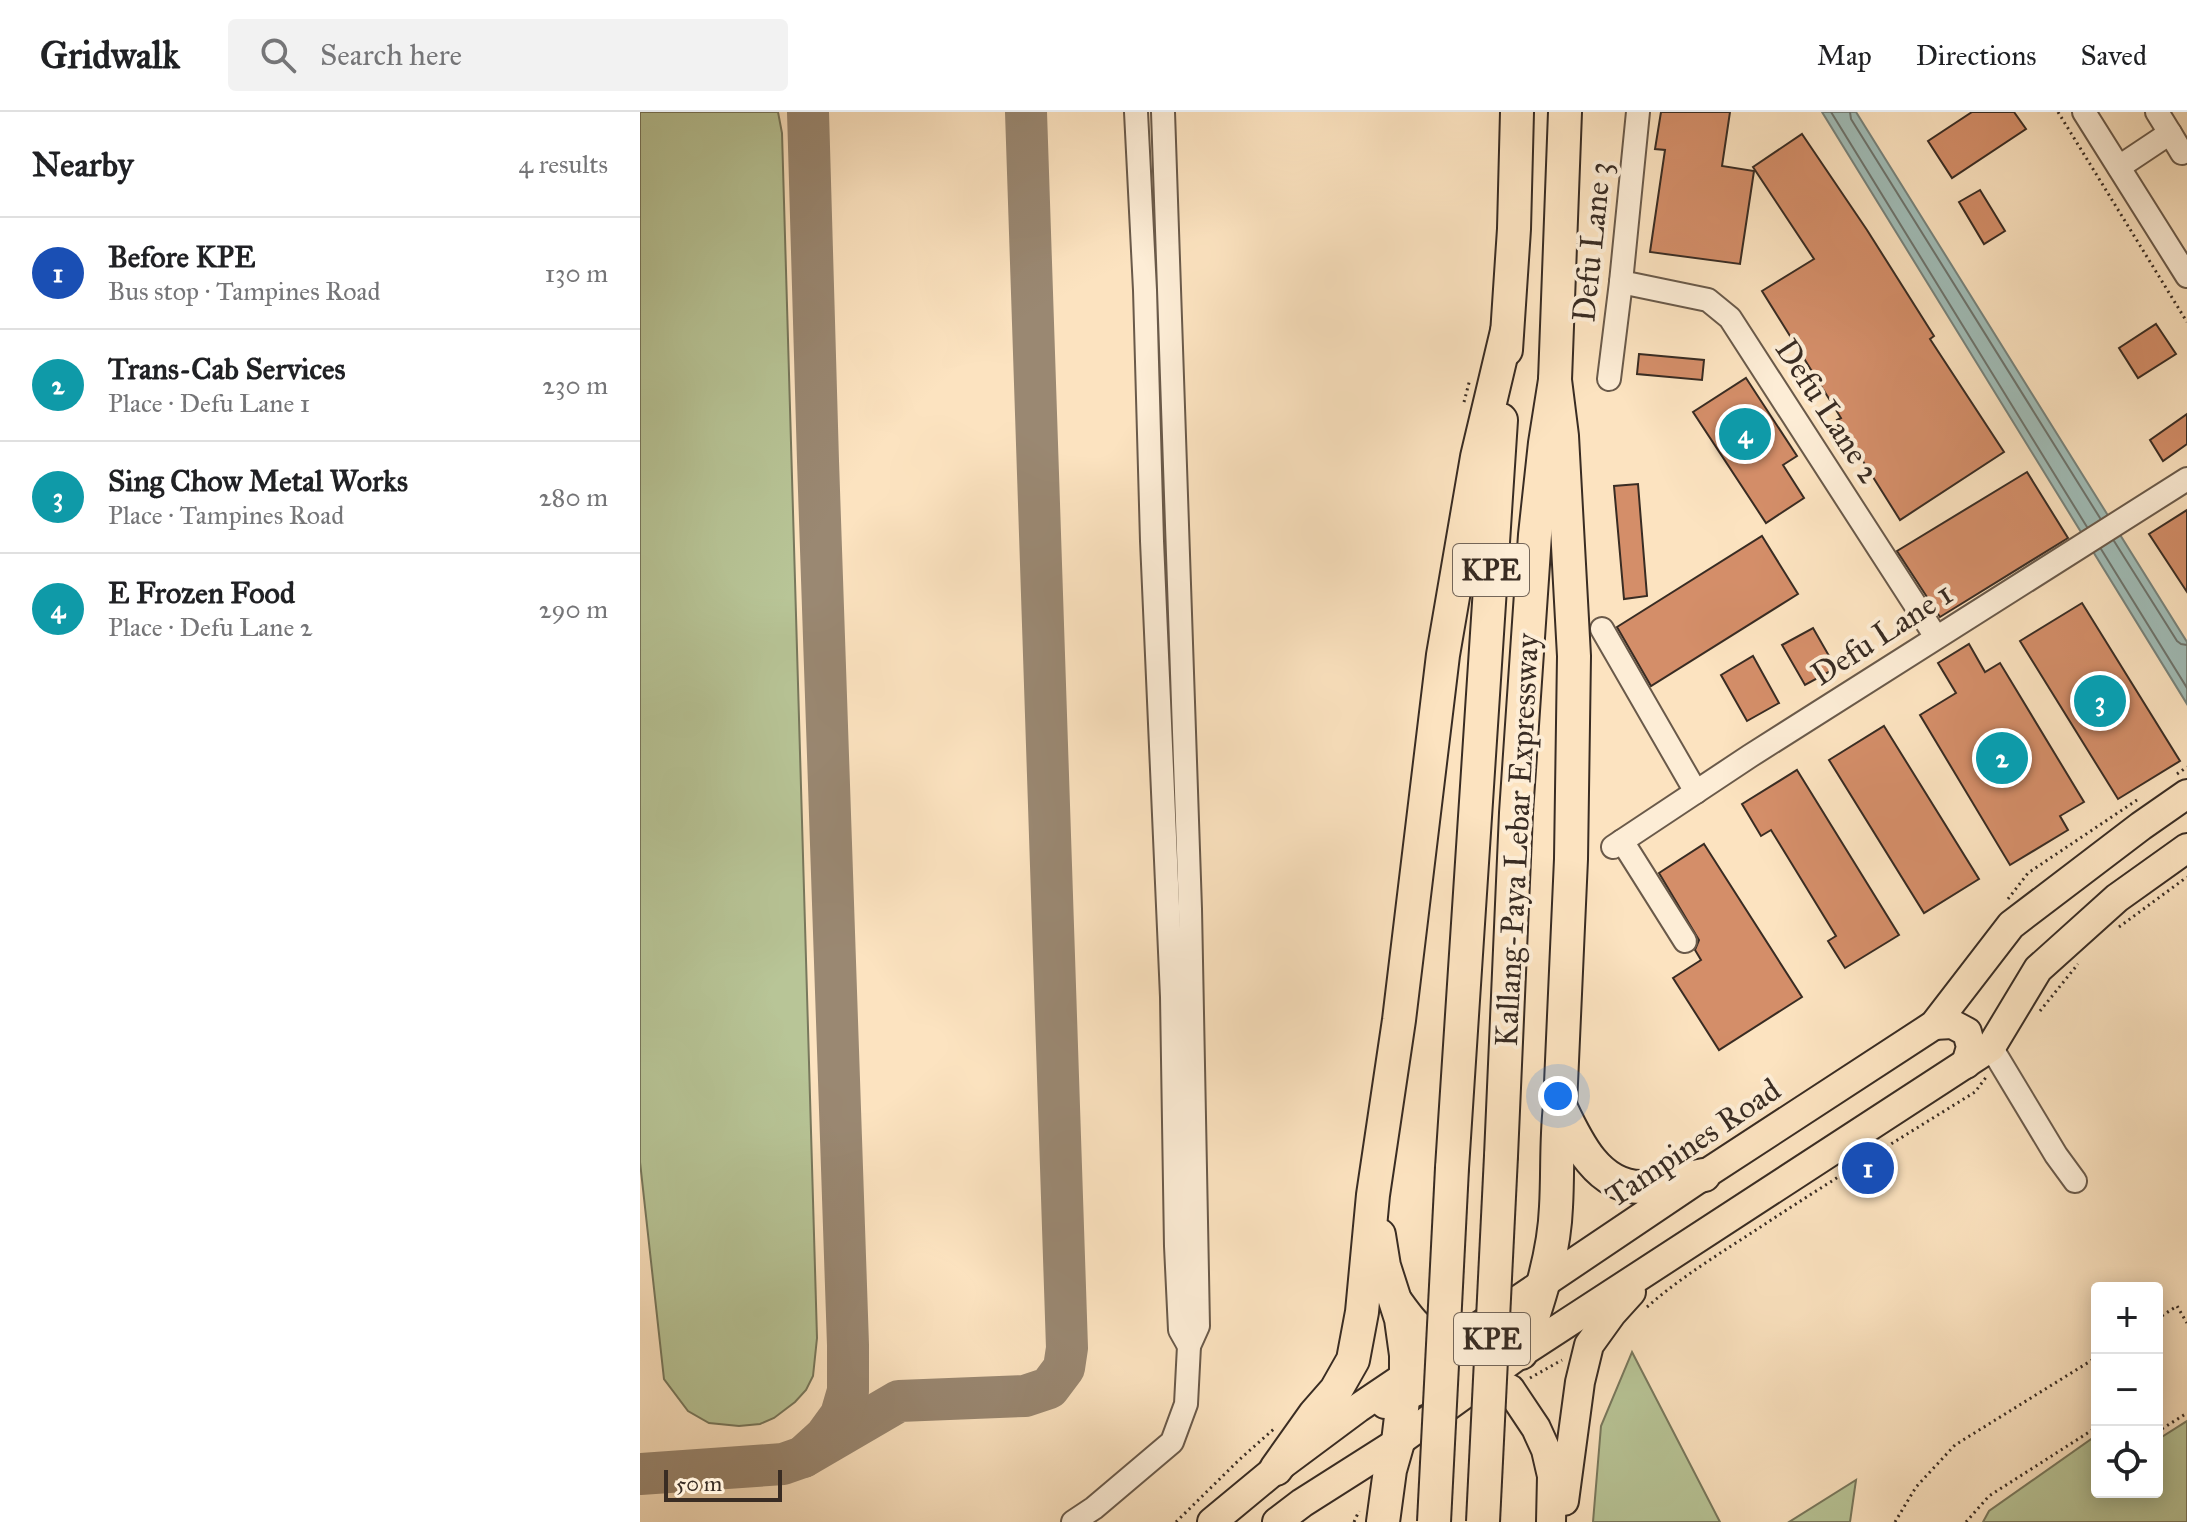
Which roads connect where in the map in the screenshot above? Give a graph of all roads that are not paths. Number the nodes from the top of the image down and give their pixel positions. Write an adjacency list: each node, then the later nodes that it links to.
1 (1136, 112): 17 (street)
2 (1163, 112): 18 (street)
3 (1517, 112): 13 (highway, Kallang-Paya Lebar Expressway / KPE)
4 (1565, 112): 15 (highway, Kallang-Paya Lebar Expressway / KPE)
5 (1638, 112): 12 (street, Defu Lane 3)
6 (2084, 112): 10 (street)
7 (2157, 112): 8 (street)
8 (2170, 133): 9 (street); 10 (street)
9 (2182, 153)
10 (2119, 167): 11 (street)
11 (2187, 276)
12 (1621, 282): 14 (street, Defu Lane 3); 20 (street, Defu Lane 2)
13 (1507, 331): 33 (highway); 48 (highway, Kallang-Paya Lebar Expressway / KPE, bridge)
14 (1609, 379)
15 (1555, 380): 30 (highway); 49 (highway, Kallang-Paya Lebar Expressway / KPE, bridge)
16 (2187, 479): 20 (street, Defu Lane 1)
17 (1152, 541): 18 (street); 24 (street)
18 (1178, 542): 25 (street)
19 (1602, 629): 21 (street)
20 (1936, 637): 21 (street, Defu Lane 1)
21 (1696, 792): 26 (street, Defu Lane 1)
22 (2187, 794): 27 (main road, Tampines Road)
23 (2187, 848): 28 (main road)
24 (1167, 908): 25 (street); 34 (street)
25 (1190, 909): 34 (street)
26 (1685, 941)
27 (1934, 1025): 29 (main road); 31 (main road, Tampines Road)
28 (1995, 1054): 29 (main road); 32 (street)
29 (1966, 1064): 35 (main road)
30 (1560, 1106): 31 (highway); 36 (highway)
31 (1695, 1166): 36 (main road, Tampines Road)
32 (2075, 1181)
33 (1373, 1195): 37 (highway); 43 (highway)
34 (1186, 1246): 44 (street)
35 (1655, 1266): 39 (main road); 51 (main road)
36 (1545, 1283): 38 (main road, Tampines Road); 39 (highway)
37 (1397, 1303): 38 (highway); 41 (highway)
38 (1453, 1345): 39 (highway); 41 (main road, Tampines Road)
39 (1521, 1353): 40 (main road)
40 (1485, 1379): 41 (main road); 42 (main road); 50 (main road)
41 (1405, 1386): 42 (highway); 43 (main road)
42 (1398, 1442): 46 (main road); 47 (highway)
43 (1276, 1469): 45 (main road)
44 (1073, 1522)
45 (1212, 1522)
46 (1277, 1522)
47 (1383, 1522)
48 (1434, 1522)
49 (1483, 1522)
50 (1551, 1522)
51 (1561, 1522)

